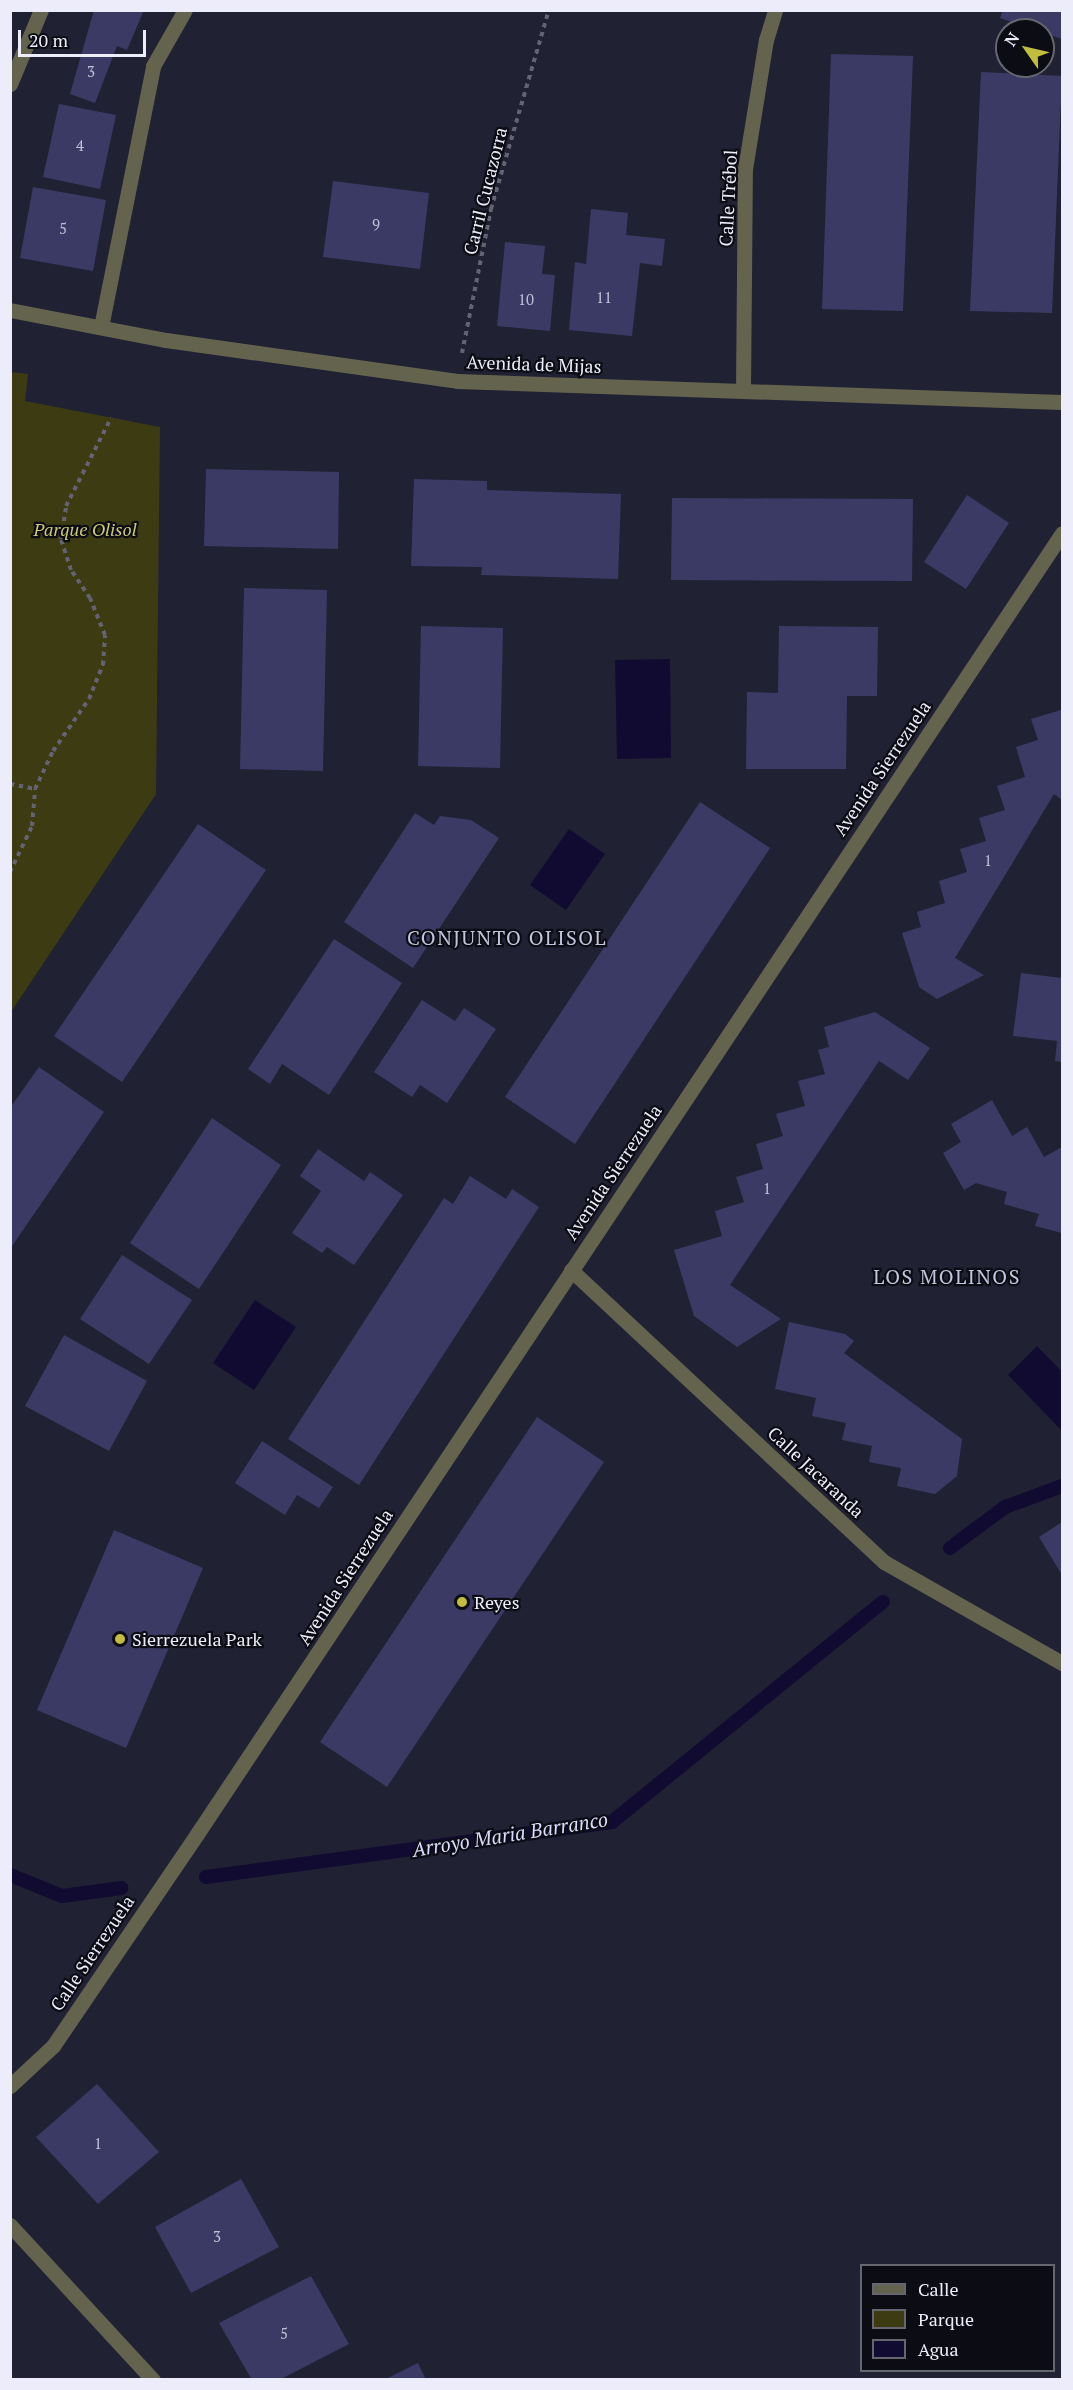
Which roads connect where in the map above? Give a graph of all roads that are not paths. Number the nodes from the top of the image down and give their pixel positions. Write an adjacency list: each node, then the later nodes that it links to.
1 (41, 10): 4 (street)
2 (185, 10): 6 (street)
3 (776, 10): 7 (street, Calle Trébol)
4 (10, 84)
5 (10, 310): 6 (street, Avenida de Mijas)
6 (101, 327): 7 (street, Avenida de Mijas)
7 (743, 390): 8 (street, Avenida de Mijas)
8 (1062, 402)
9 (1062, 533): 10 (street, Avenida Sierrezuela)
10 (571, 1270): 11 (street, Calle Jacaranda); 12 (street, Avenida Sierrezuela)
11 (1062, 1663)
12 (197, 1834): 13 (street, Calle Sierrezuela)
13 (10, 2086)
14 (10, 2225): 15 (street)
15 (153, 2379)

